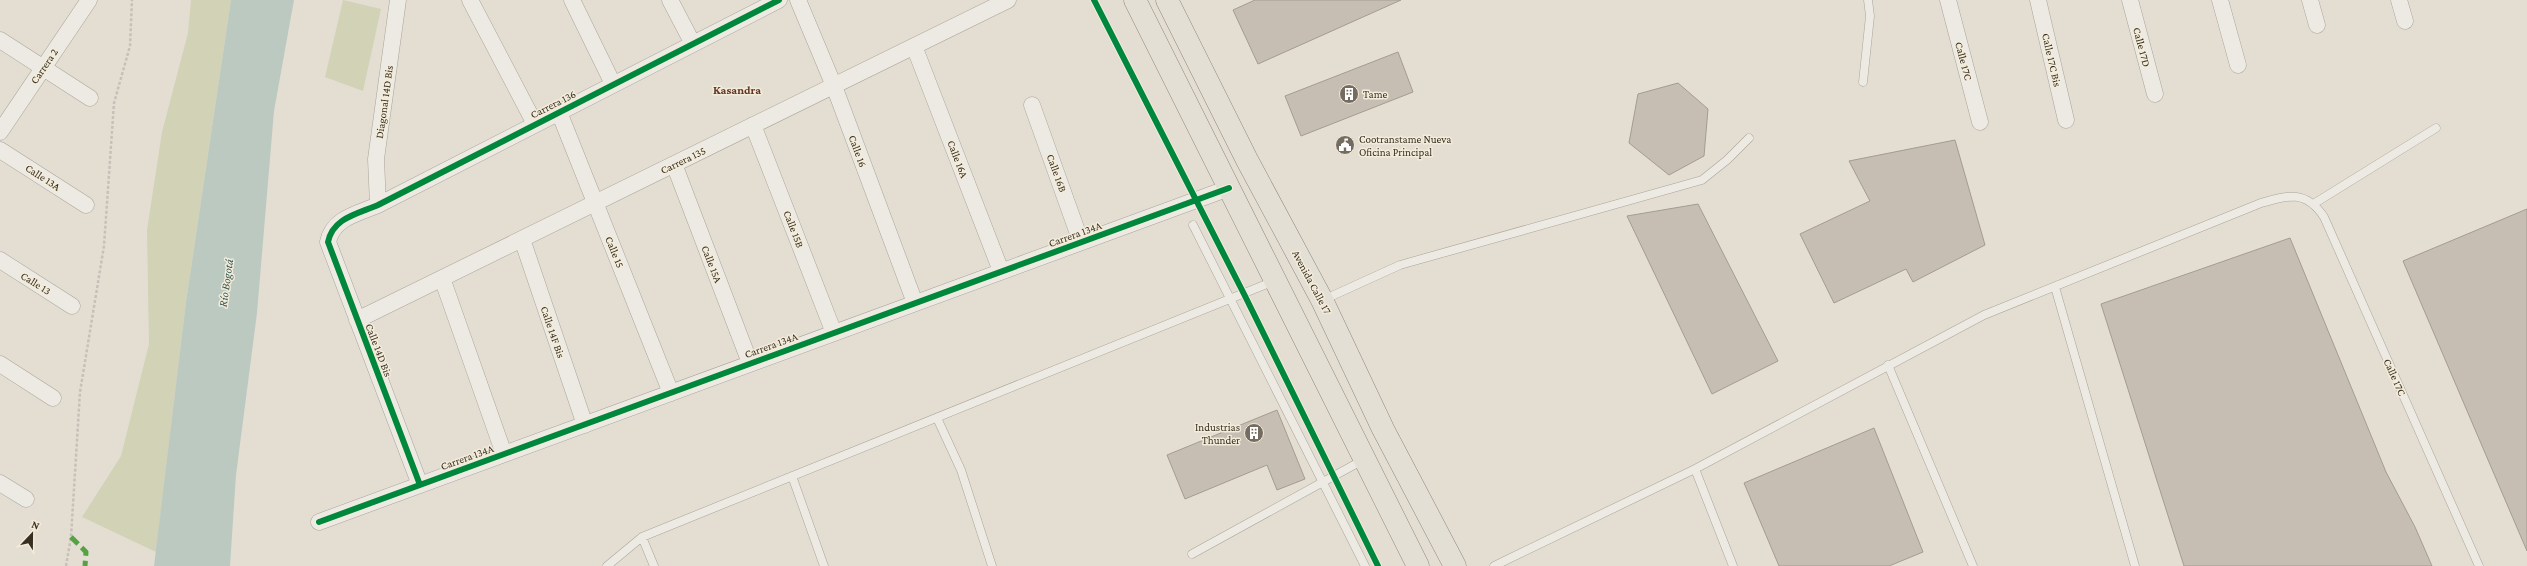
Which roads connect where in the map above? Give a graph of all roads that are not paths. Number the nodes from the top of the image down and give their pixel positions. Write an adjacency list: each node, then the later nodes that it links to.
1 (89, 0): 24 (street, Carrera 2)
2 (398, 0): 45 (street, Diagonal 14D Bis)
3 (470, 0): 34 (street)
4 (572, 0): 26 (street)
5 (670, 0): 21 (street)
6 (798, 0): 27 (street, Calle 16)
7 (1008, 0): 22 (street, Carrera 135)
8 (1135, 0): 41 (main road)
9 (1167, 0): 56 (main road, Avenida Calle 17)
10 (1868, 0): 25 (lane)
11 (1948, 0): 33 (street, Calle 17C)
12 (2038, 0): 32 (street, Calle 17C Bis)
13 (2130, 0): 28 (street, Calle 17D)
14 (2220, 0): 23 (street)
15 (2310, 0): 19 (street)
16 (2399, 0): 18 (street)
17 (775, 1): 21 (street, Carrera 136)
18 (2405, 21)
19 (2316, 26)
20 (0, 40): 24 (street)
21 (693, 44): 26 (street, Carrera 136)
22 (914, 46): 27 (street, Carrera 135); 51 (street, Calle 16A)
23 (2238, 65)
24 (42, 67): 29 (street); 37 (street, Carrera 2)
25 (1863, 82)
26 (614, 84): 31 (street, Carrera 136)
27 (834, 86): 35 (street, Carrera 135); 57 (street, Calle 16)
28 (2155, 94)
29 (90, 98)
30 (1032, 104): 49 (street, Calle 16B)
31 (559, 112): 34 (street, Carrera 136); 42 (street, Calle 15)
32 (2066, 120)
33 (1980, 122)
34 (535, 124): 45 (street, Carrera 136)
35 (753, 125): 40 (street, Carrera 135); 60 (street, Calle 15B)
36 (2436, 128): 43 (lane)
37 (0, 132)
38 (1749, 138): 56 (lane)
39 (0, 150): 44 (street, Calle 13A)
40 (674, 164): 42 (street, Carrera 135); 62 (street, Calle 15A)
41 (1229, 188): 49 (street, Carrera 134A); 53 (main road)
42 (596, 203): 48 (street, Carrera 135); 64 (street, Calle 15)
43 (2315, 204): 54 (lane, Calle 17C); 90 (lane, Calle 17C)
44 (86, 205)
45 (378, 205): 46 (street, Carrera 136)
46 (336, 223): 59 (street, Calle 14D Bis)
47 (1193, 225): 55 (lane)
48 (522, 239): 52 (street, Carrera 135); 67 (street, Calle 14F Bis)
49 (1081, 242): 51 (street, Carrera 134A)
50 (0, 260): 58 (street, Calle 13)
51 (1002, 271): 57 (street, Carrera 134A)
52 (442, 278): 59 (street, Carrera 135); 68 (street)
53 (1275, 281): 55 (lane); 69 (main road)
54 (2055, 287): 63 (lane); 89 (lane)
55 (1230, 299): 66 (lane); 72 (lane)
56 (1322, 300): 85 (main road, Avenida Calle 17)
57 (915, 303): 60 (street, Carrera 134A)
58 (72, 306)
59 (357, 320): 74 (street, Calle 14D Bis)
60 (834, 333): 62 (street, Carrera 134A)
61 (0, 364): 65 (street)
62 (750, 364): 64 (street, Carrera 134A)
63 (1888, 365): 70 (lane); 88 (lane)
64 (671, 393): 67 (street, Carrera 134A)
65 (53, 398)
66 (937, 418): 71 (lane); 82 (lane)
67 (585, 424): 68 (street, Carrera 134A)
68 (504, 454): 74 (street, Carrera 134A)
69 (1365, 459): 72 (lane); 84 (main road)
70 (1694, 469): 86 (lane); 87 (lane)
71 (792, 476): 77 (lane); 81 (lane)
72 (1323, 482): 78 (lane); 83 (lane)
73 (0, 483): 75 (street)
74 (420, 485): 76 (street, Carrera 134A)
75 (26, 499)
76 (319, 522)
77 (642, 537): 79 (lane); 80 (lane)
78 (1192, 554)
79 (607, 566)
80 (654, 566)
81 (824, 566)
82 (992, 566)
83 (1365, 566)
84 (1418, 566)
85 (1455, 566)
86 (1494, 566)
87 (1734, 566)
88 (1973, 566)
89 (2135, 566)
90 (2479, 566)

